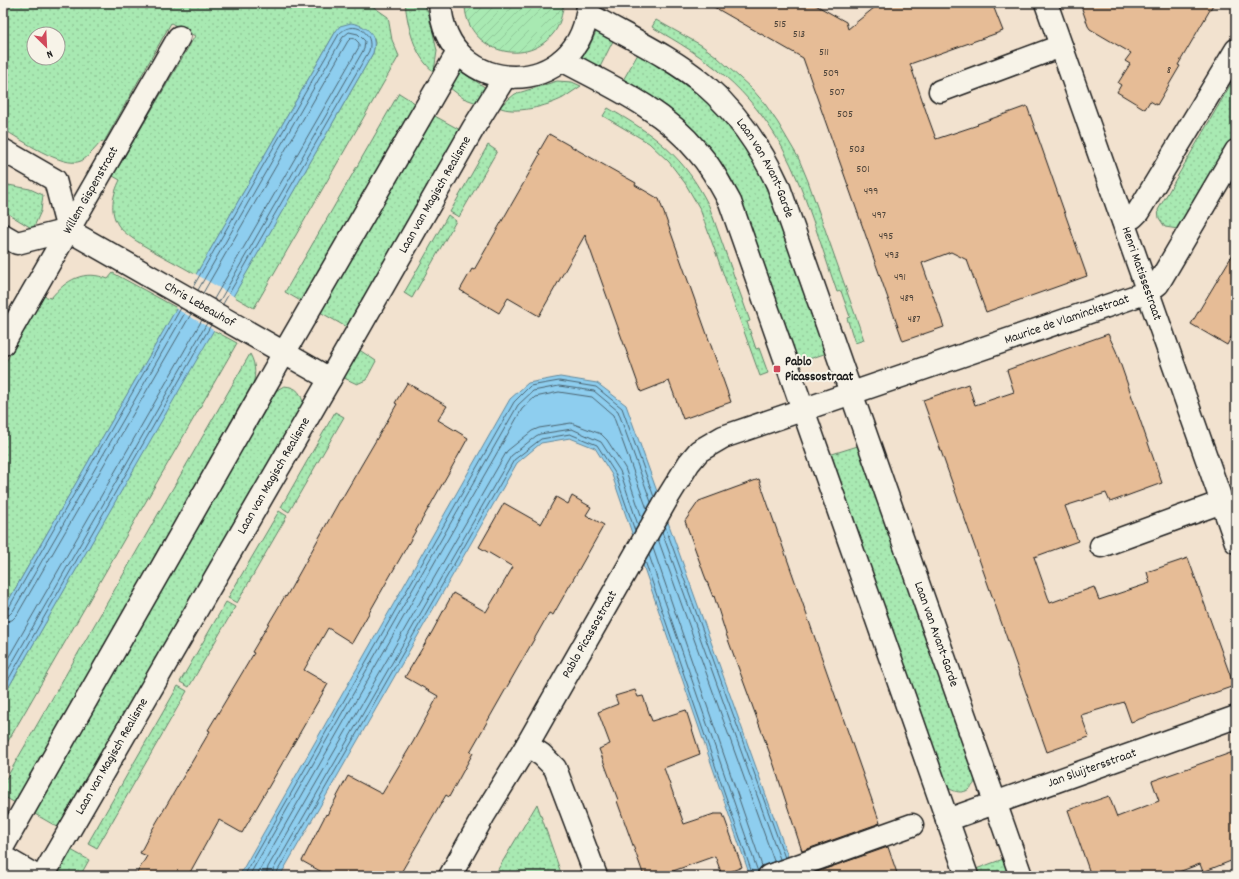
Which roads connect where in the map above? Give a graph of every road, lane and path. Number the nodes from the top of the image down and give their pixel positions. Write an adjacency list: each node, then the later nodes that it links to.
1 (440, 3): 7 (street)
2 (1046, 3): 5 (street, Henri Matissestraat)
3 (588, 9): 8 (street); 20 (street, Laan van Avant-Garde)
4 (179, 38): 14 (street, Willem Gispenstraat)
5 (1061, 46): 10 (street); 13 (street, Henri Matissestraat)
6 (1236, 50): 13 (street)
7 (458, 52): 9 (street); 18 (street)
8 (562, 60): 9 (street); 21 (street)
9 (505, 77): 19 (street, Laan van Magisch Realisme)
10 (940, 91)
11 (3, 150): 14 (street)
12 (1236, 151): 16 (street, Maurice de Vlaminckstraat)
13 (1123, 220): 16 (street, Henri Matissestraat)
14 (68, 230): 15 (street); 17 (street, Willem Gispenstraat); 18 (street, Chris Lebeauhof)
15 (3, 235)
16 (1148, 292): 20 (street, Maurice de Vlaminckstraat); 22 (street, Henri Matissestraat)
17 (3, 344)
18 (284, 353): 19 (street, Chris Lebeauhof); 30 (street)
19 (330, 379): 33 (street, Laan van Magisch Realisme)
20 (850, 393): 21 (street); 27 (street, Laan van Avant-Garde)
21 (803, 409): 26 (street, Pablo Picassostraat); 28 (street)
22 (1222, 502): 23 (street, Henri Matissestraat); 24 (street)
23 (1236, 542)
24 (1102, 546)
25 (1236, 717): 27 (street, Jan Sluijtersstraat)
26 (527, 745): 34 (street, Pablo Picassostraat); 35 (street)
27 (995, 802): 28 (street, Jan Sluijtersstraat); 38 (street, Laan van Avant-Garde)
28 (947, 820): 37 (street)
29 (912, 825): 36 (street)
30 (3, 846)
31 (3, 857): 32 (street)
32 (36, 876)
33 (43, 876)
34 (450, 876)
35 (596, 876)
36 (769, 876)
37 (967, 876)
38 (1021, 876)

